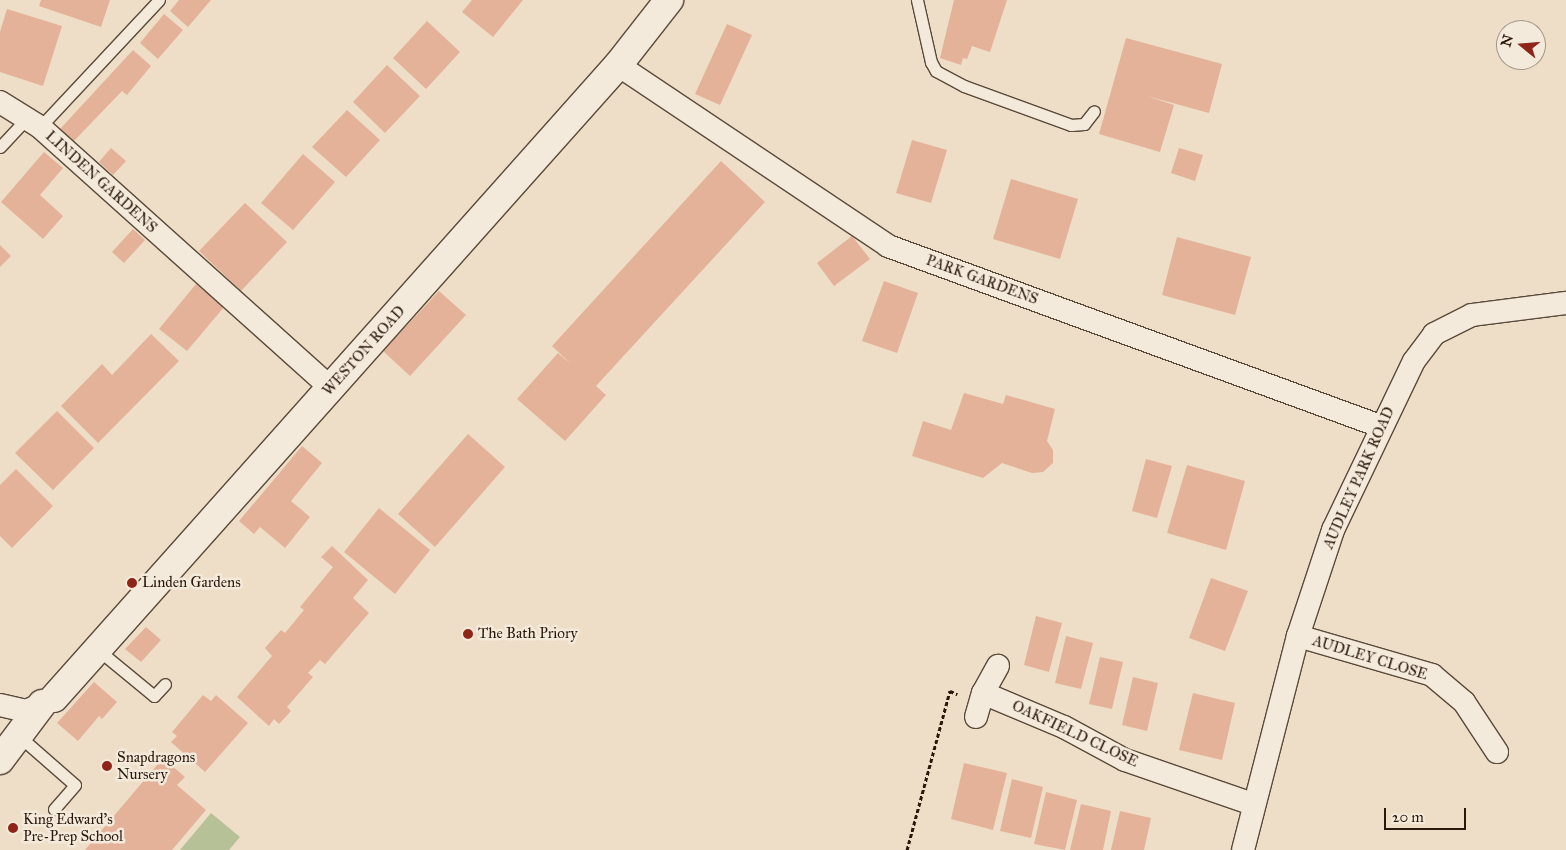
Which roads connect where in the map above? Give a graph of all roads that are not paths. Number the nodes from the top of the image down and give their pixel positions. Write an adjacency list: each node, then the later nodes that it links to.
1 (158, 0): 7 (lane)
2 (669, 0): 4 (street, WESTON ROAD)
3 (917, 0): 6 (lane)
4 (618, 66): 10 (street, WESTON ROAD); 11 (street, PARK GARDENS)
5 (0, 102): 7 (street, LINDEN GARDENS)
6 (1094, 111)
7 (34, 122): 8 (lane); 10 (street, LINDEN GARDENS)
8 (0, 146)
9 (1566, 303): 11 (street, AUDLEY PARK ROAD)
10 (331, 388): 13 (street, WESTON ROAD)
11 (1380, 426): 12 (street, AUDLEY PARK ROAD)
12 (1298, 636): 19 (street, AUDLEY CLOSE); 21 (street, AUDLEY PARK ROAD)
13 (97, 649): 15 (lane); 16 (street, WESTON ROAD)
14 (998, 666): 21 (street, OAKFIELD CLOSE)
15 (165, 684)
16 (48, 701): 17 (street); 18 (street, WESTON ROAD)
17 (0, 704)
18 (19, 736): 20 (street, WESTON ROAD); 22 (lane)
19 (1496, 752)
20 (0, 760)
21 (1252, 804): 23 (street, AUDLEY PARK ROAD)
22 (54, 809)
23 (1243, 850)

